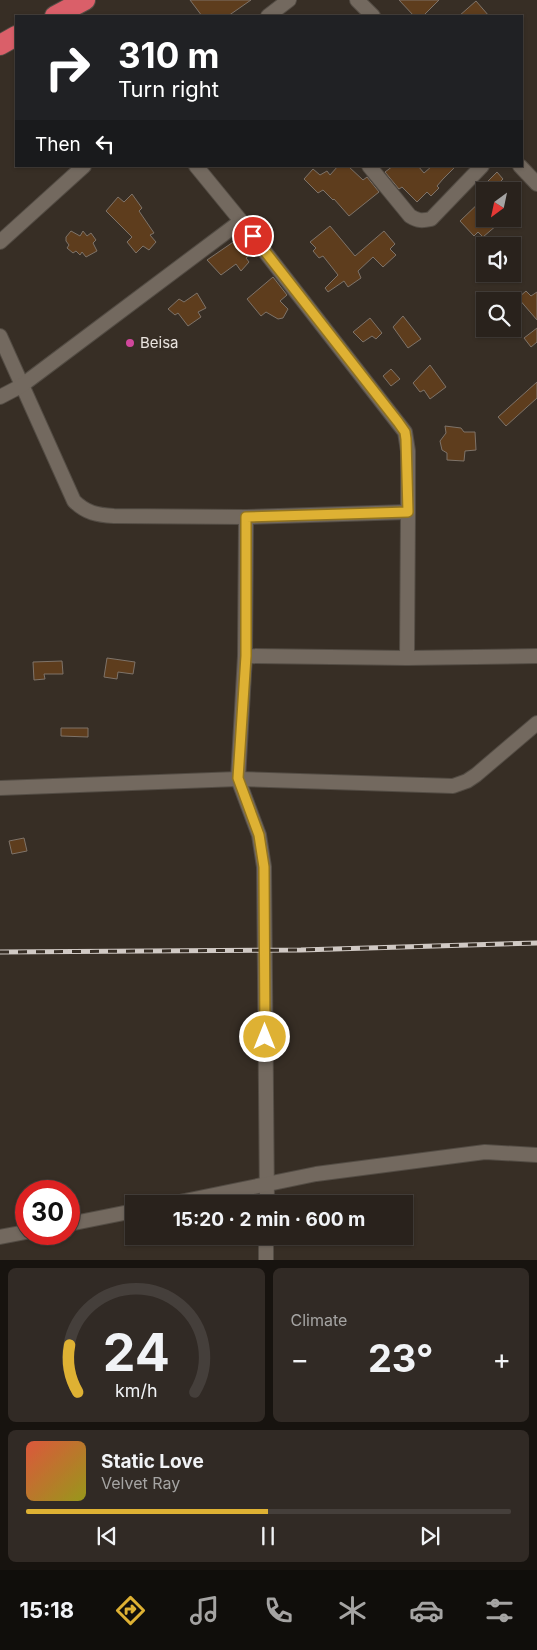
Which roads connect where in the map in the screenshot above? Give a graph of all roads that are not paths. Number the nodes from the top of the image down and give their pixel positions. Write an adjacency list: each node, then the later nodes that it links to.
1 (86, 0): 4 (highway)
2 (289, 0): 5 (street)
3 (357, 0): 6 (street)
4 (57, 15)
5 (269, 15)
6 (372, 15)
7 (15, 37): 8 (highway)
8 (0, 45)
9 (83, 167): 16 (street)
10 (197, 167): 15 (street)
11 (369, 167): 12 (street)
12 (481, 167)
13 (521, 167): 14 (street)
14 (537, 184)
15 (241, 221): 18 (street); 20 (street)
16 (0, 242)
17 (0, 336): 18 (street)
18 (22, 386): 19 (street); 21 (street)
19 (0, 397)
20 (408, 512): 21 (street); 24 (street)
21 (246, 517): 22 (street)
22 (246, 656): 24 (street); 26 (street)
23 (537, 656): 24 (street)
24 (407, 658)
25 (537, 723): 26 (street)
26 (238, 778): 27 (street); 29 (street)
27 (0, 788)
28 (537, 1155): 29 (street)
29 (267, 1184): 30 (street); 31 (street)
30 (214, 1195)
31 (267, 1195)
32 (125, 1213): 33 (street)
33 (80, 1222)
34 (15, 1234): 35 (street)
35 (0, 1237)
36 (266, 1245): 37 (street)
37 (266, 1260)

